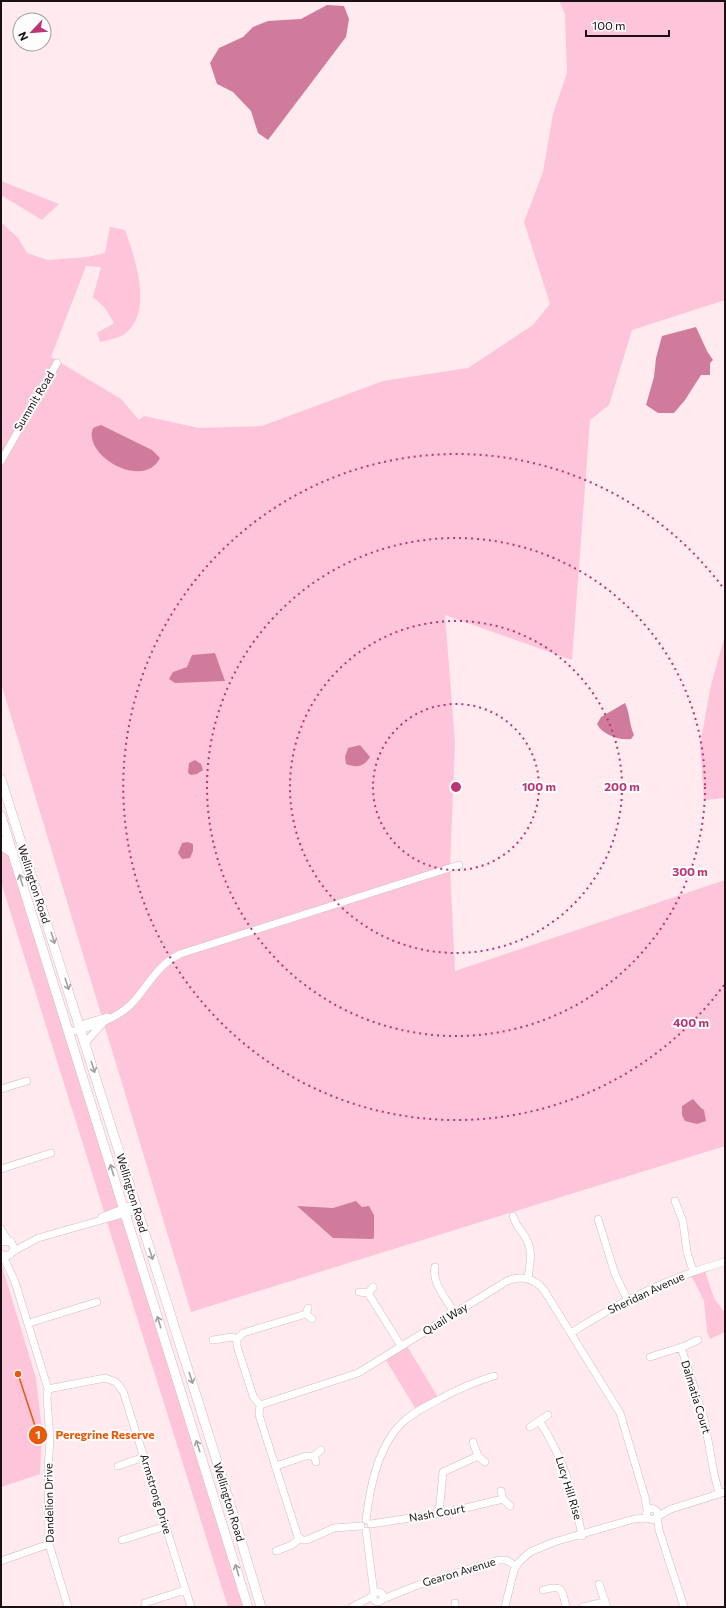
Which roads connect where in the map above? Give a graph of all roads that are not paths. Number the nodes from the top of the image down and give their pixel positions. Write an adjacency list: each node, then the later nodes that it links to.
1 (57, 363): 2 (street, Summit Road)
2 (1, 461)
3 (1, 779): 4 (main road, Wellington Road)
4 (13, 818): 5 (main road); 11 (main road, Wellington Road, one-way to 11)
5 (2, 820): 7 (main road, Wellington Road)
6 (1, 841): 7 (main road)
7 (13, 853): 12 (main road, Wellington Road, one-way to 7)
8 (459, 865): 9 (street)
9 (113, 1015): 10 (street); 11 (street)
10 (103, 1022): 11 (street); 13 (street)
11 (81, 1028): 12 (street); 13 (main road, Wellington Road)
12 (69, 1032): 20 (main road, Wellington Road, one-way to 12)
13 (85, 1042): 19 (main road, Wellington Road, one-way to 19)
14 (27, 1081): 15 (street)
15 (1, 1089)
16 (51, 1153): 17 (street)
17 (1, 1169)
18 (675, 1201): 30 (street)
19 (136, 1207): 20 (street); 84 (main road, Wellington Road, one-way to 84)
20 (124, 1210): 24 (street); 83 (main road, Wellington Road, one-way to 20)
21 (514, 1216): 31 (street)
22 (598, 1219): 34 (street)
23 (1, 1229): 25 (street)
24 (38, 1238): 25 (street); 26 (street)
25 (6, 1241): 26 (street, Dandelion Drive)
26 (13, 1252): 27 (street); 32 (street, Dandelion Drive)
27 (2, 1255): 32 (street, Dandelion Drive)
28 (725, 1262): 30 (street, Sheridan Avenue)
29 (435, 1268): 36 (street)
30 (693, 1272): 34 (street, Sheridan Avenue)
31 (528, 1278): 36 (street, Quail Way); 39 (street)
32 (15, 1282): 38 (street, Dandelion Drive)
33 (359, 1292): 43 (street)
34 (627, 1299): 39 (street, Sheridan Avenue)
35 (97, 1302): 38 (street)
36 (454, 1313): 43 (street, Quail Way)
37 (312, 1319): 40 (street)
38 (29, 1323): 47 (street, Dandelion Drive)
39 (571, 1333): 64 (street)
40 (237, 1339): 41 (street); 48 (street)
41 (213, 1340)
42 (698, 1340): 44 (street, Dalmatia Court)
43 (400, 1346): 48 (street, Quail Way)
44 (682, 1347): 45 (street, Dalmatia Court); 60 (street, Dalmatia Court)
45 (650, 1357)
46 (494, 1376): 65 (street)
47 (48, 1389): 55 (street, Armstrong Drive); 71 (street, Dandelion Drive)
48 (260, 1405): 58 (street)
49 (548, 1415): 50 (street)
50 (540, 1422): 51 (street); 68 (street, Lucy Hill Rise)
51 (530, 1427)
52 (473, 1442): 54 (street)
53 (321, 1450): 58 (street)
54 (478, 1456): 56 (street); 63 (street)
55 (144, 1457): 57 (street); 66 (street, Armstrong Drive)
56 (485, 1462)
57 (118, 1466)
58 (276, 1466): 69 (street)
59 (502, 1491): 61 (street)
60 (722, 1493): 64 (street)
61 (503, 1499): 62 (street); 63 (street, Nash Court)
62 (510, 1506)
63 (439, 1513): 65 (street, Nash Court)
64 (652, 1514): 68 (street); 89 (street)
65 (369, 1522): 67 (street)
66 (166, 1526): 70 (street); 76 (street, Armstrong Drive)
67 (363, 1528): 69 (street); 78 (street)
68 (582, 1536): 74 (street)
69 (300, 1538): 72 (street)
70 (122, 1540)
71 (48, 1544): 73 (street); 81 (street, Dandelion Drive)
72 (276, 1550)
73 (1, 1561)
74 (516, 1566): 78 (street, Gearon Avenue); 86 (street)
75 (599, 1584): 80 (street)
76 (185, 1590): 79 (street); 82 (street, Armstrong Drive)
77 (543, 1590): 87 (street)
78 (378, 1596): 85 (street)
79 (145, 1603)
80 (605, 1604): 88 (street)
81 (68, 1607)
82 (191, 1607)
83 (248, 1607)
84 (261, 1607)
85 (352, 1607)
86 (505, 1607)
87 (566, 1607)
88 (583, 1607)
89 (684, 1607)

